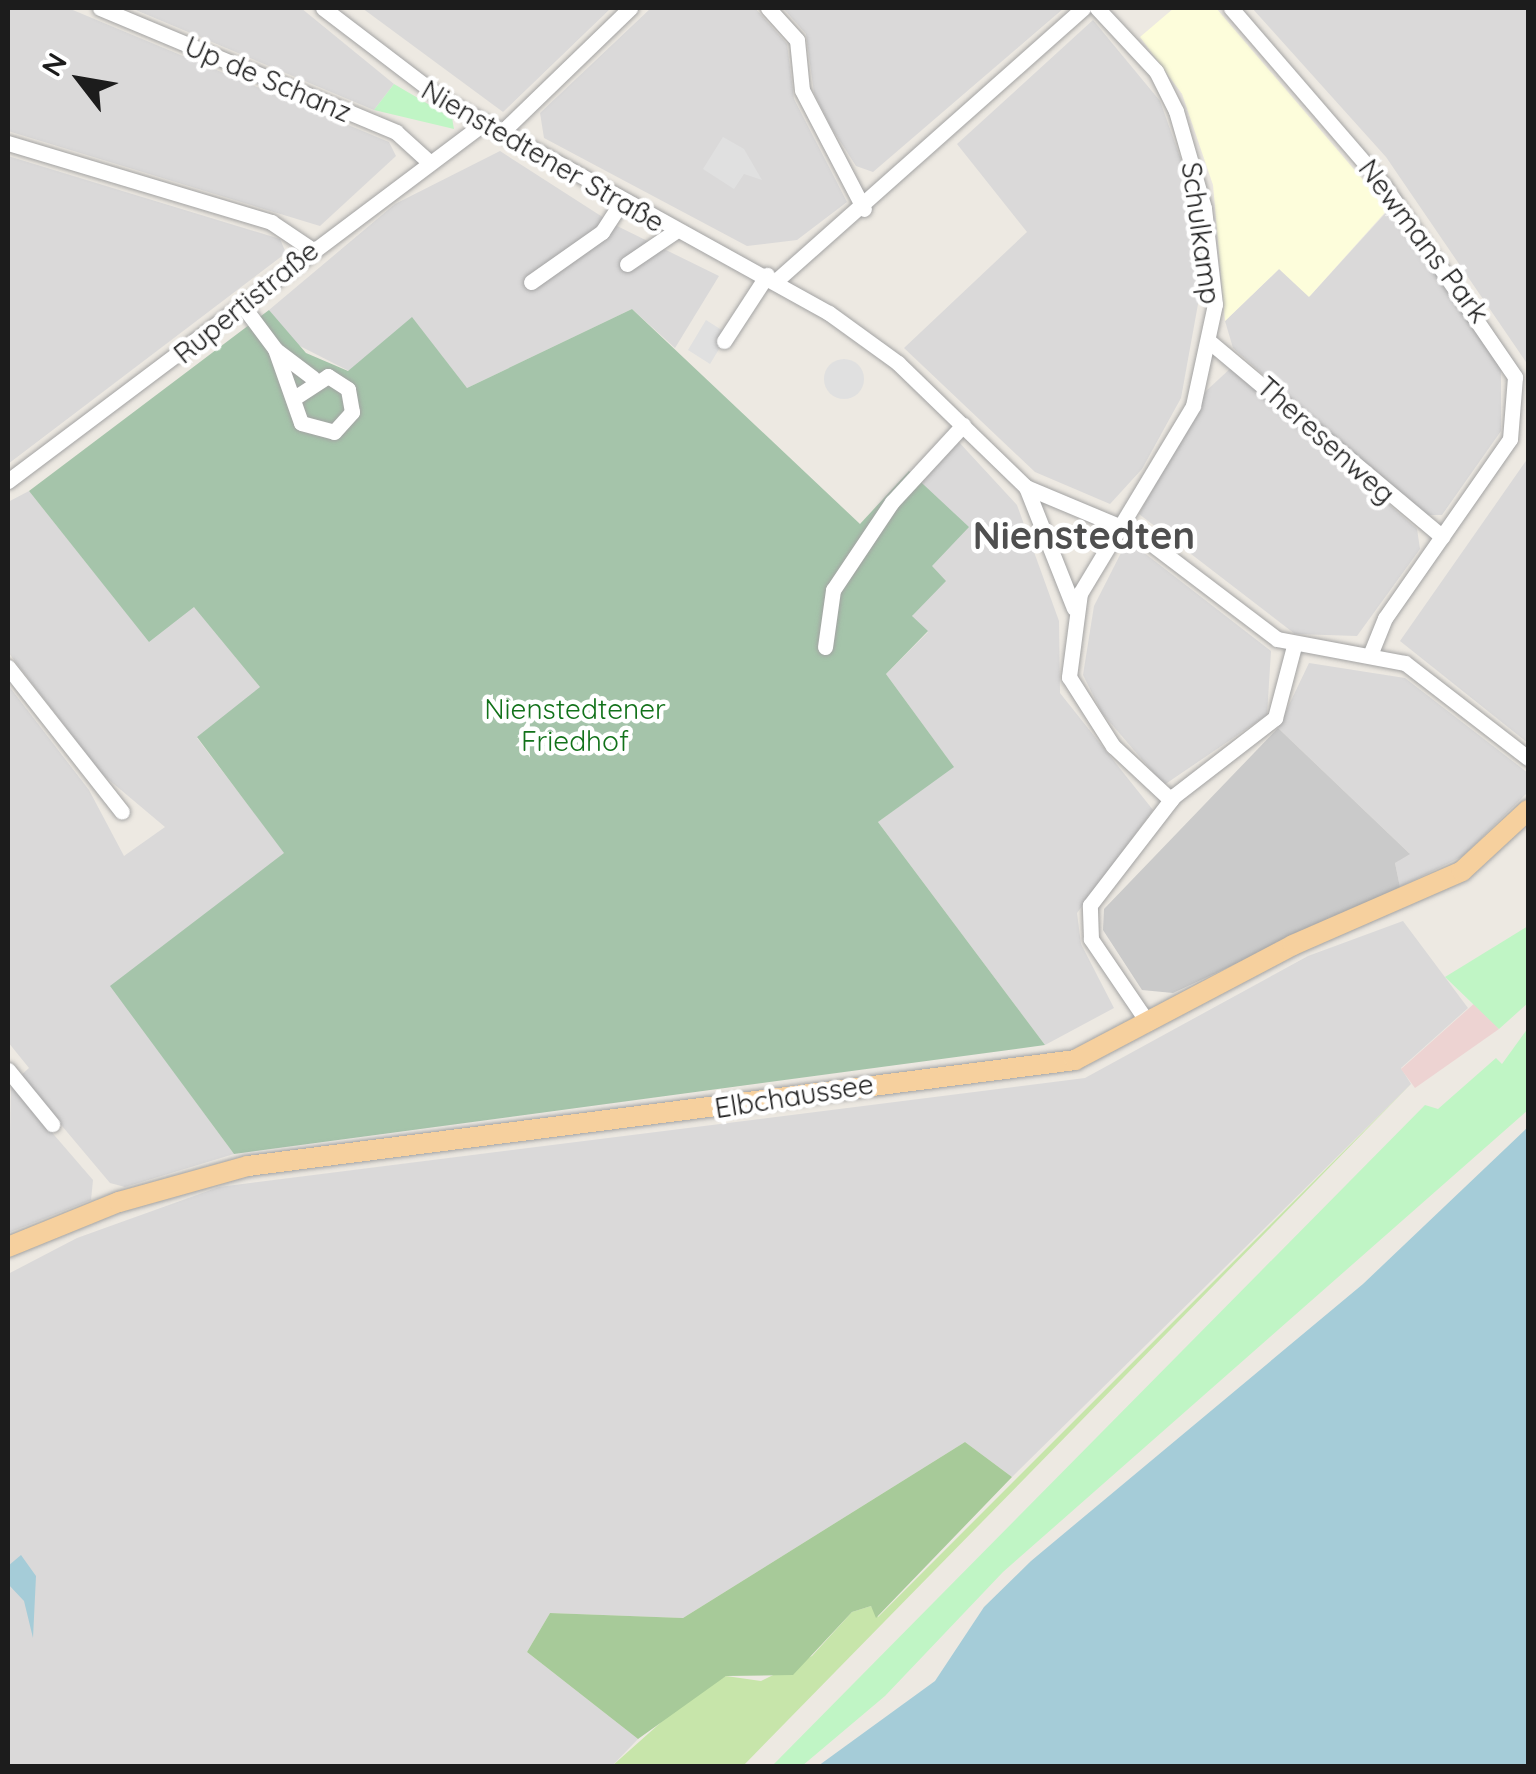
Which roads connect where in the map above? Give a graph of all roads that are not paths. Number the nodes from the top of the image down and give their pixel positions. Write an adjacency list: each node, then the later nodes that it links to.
1 (100, 8): 11 (street, Up de Schanz)
2 (323, 8): 8 (street, Nienstedtener Straße)
3 (630, 8): 9 (street)
4 (768, 8): 13 (street)
5 (1083, 8): 13 (street)
6 (1098, 8): 21 (street, Schulkamp)
7 (1231, 8): 29 (street, Newmans Park)
8 (484, 123): 9 (street, Nienstedtener Straße); 11 (street, Rupertistraße)
9 (500, 133): 12 (street, Nienstedtener Straße)
10 (8, 142): 15 (street)
11 (428, 162): 15 (street, Rupertistraße)
12 (620, 204): 14 (street, Nienstedtener Straße); 18 (street)
13 (864, 209): 17 (street)
14 (674, 232): 16 (street); 17 (street, Nienstedtener Straße)
15 (311, 249): 19 (street, Rupertistraße)
16 (627, 264)
17 (772, 277): 20 (street); 25 (street, Nienstedtener Straße)
18 (531, 282)
19 (243, 306): 22 (street); 26 (street, Rupertistraße)
20 (724, 340)
21 (1210, 342): 28 (street, Schulkamp); 29 (street, Theresenweg)
22 (275, 350): 23 (street); 24 (street)
23 (312, 378): 24 (street); 24 (street)
24 (296, 396)
25 (963, 425): 27 (street, Nienstedtener Straße); 32 (street)
26 (8, 481)
27 (1026, 488): 28 (street); 30 (street)
28 (1122, 526): 30 (street, Schulkamp); 31 (street)
29 (1442, 537): 33 (street, Newmans Park)
30 (1074, 608): 36 (street)
31 (1294, 646): 33 (street); 36 (street)
32 (825, 647)
33 (1371, 652): 35 (street)
34 (8, 667): 38 (street)
35 (1528, 758)
36 (1171, 800): 39 (street)
37 (1528, 810): 39 (main road, Elbchaussee)
38 (122, 812)
39 (1148, 1023): 42 (main road, Elbchaussee)
40 (8, 1070): 41 (street)
41 (52, 1124)
42 (8, 1247)

